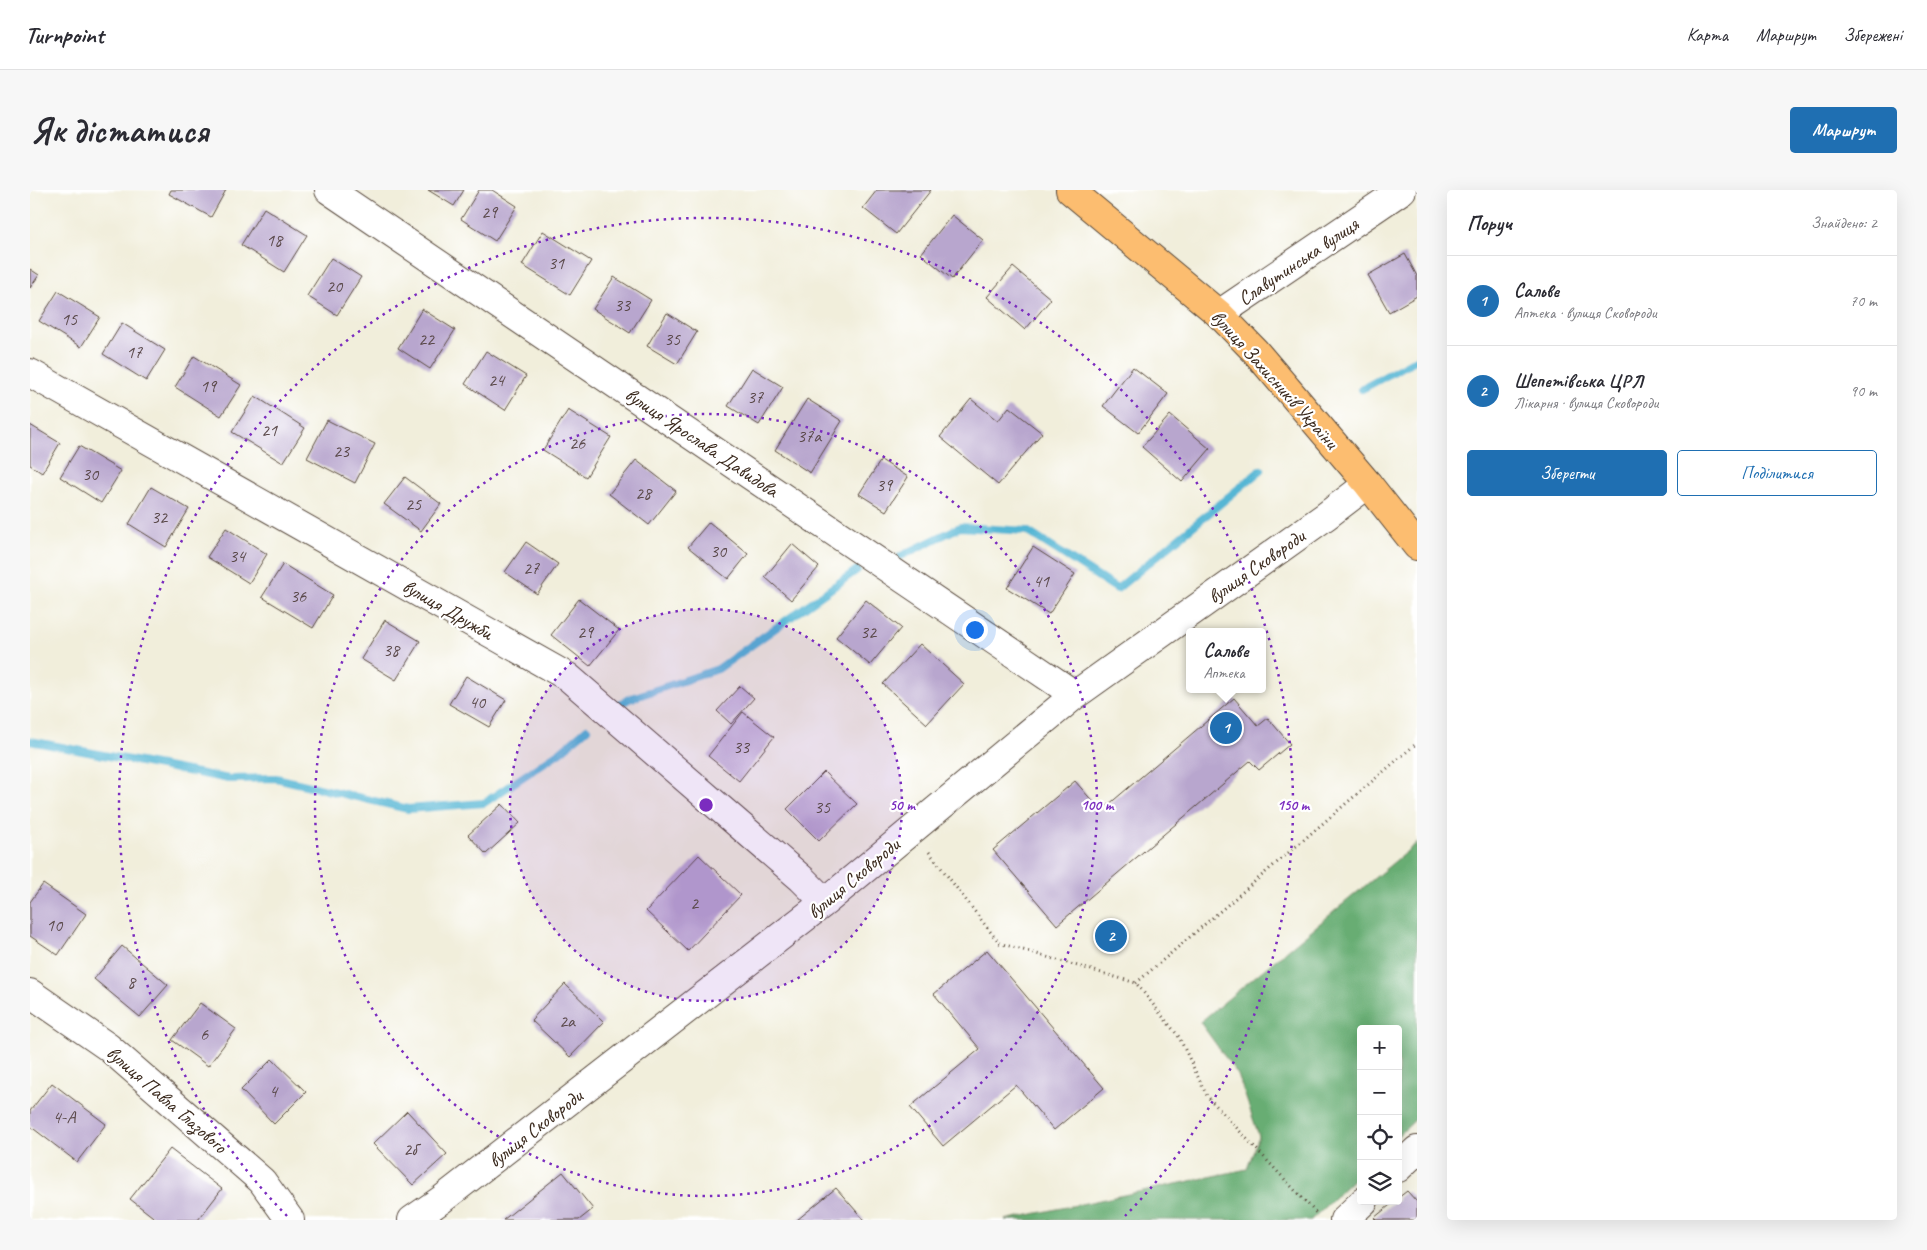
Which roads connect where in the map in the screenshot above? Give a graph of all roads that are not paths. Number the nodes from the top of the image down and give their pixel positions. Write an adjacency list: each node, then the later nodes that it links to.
1 (329, 190): 8 (street, вулиця Ярослава Давидова)
2 (1070, 190): 4 (main road, вулиця Захисників України)
3 (1402, 190): 4 (street, Славутинська вулиця)
4 (1219, 314): 6 (main road, вулиця Захисників України)
5 (30, 373): 9 (street, вулиця Дружби)
6 (1368, 484): 7 (main road, вулиця Захисників України); 8 (street, вулиця Сковороди)
7 (1415, 538)
8 (1074, 694): 9 (street, вулиця Сковороди)
9 (825, 902): 15 (street, вулиця Сковороди)
10 (30, 993): 14 (street, вулиця Павла Глазового)
11 (1417, 1150): 12 (street)
12 (1402, 1164)
13 (1360, 1205): 16 (street)
14 (290, 1220)
15 (412, 1220)
16 (1344, 1220)

